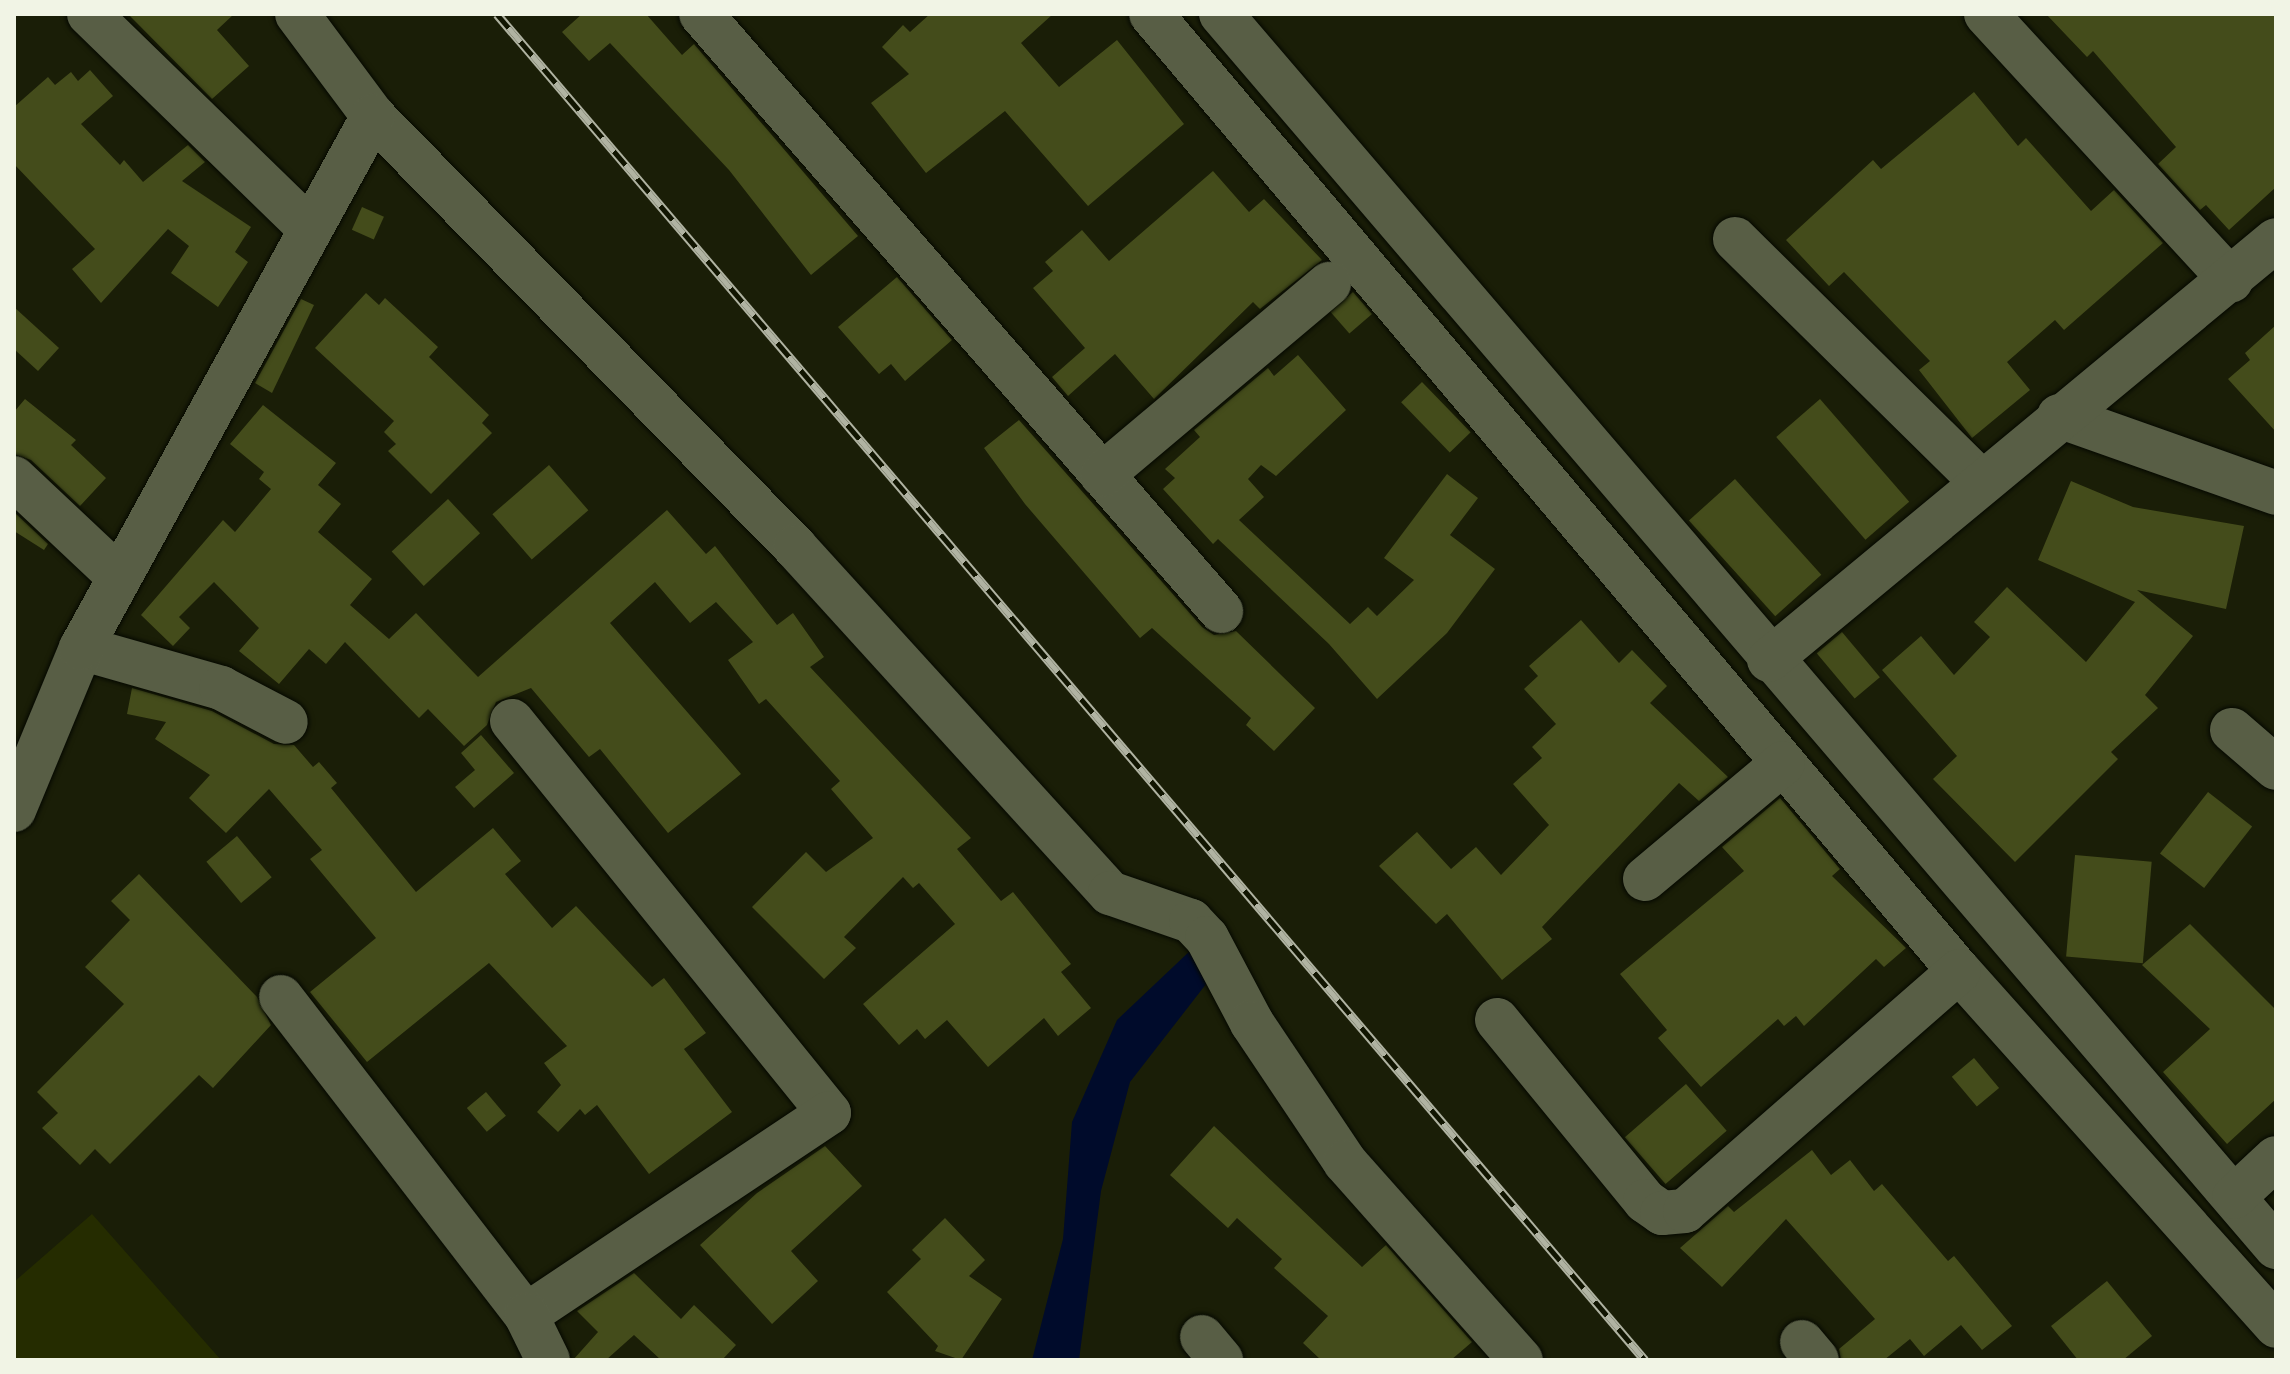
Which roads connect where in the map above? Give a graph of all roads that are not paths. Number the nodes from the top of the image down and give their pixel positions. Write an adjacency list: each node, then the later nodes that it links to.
1 (89, 14): 8 (street)
2 (297, 14): 7 (street)
3 (701, 14): 14 (street)
4 (1151, 14): 26 (street)
5 (1221, 14): 21 (street)
6 (1986, 14): 11 (street)
7 (373, 116): 8 (street); 39 (street)
8 (310, 229): 18 (street)
9 (1735, 239): 16 (street)
10 (2276, 240): 11 (street)
11 (2231, 280): 13 (street)
12 (1329, 284): 14 (street)
13 (2059, 416): 16 (street); 17 (street)
14 (1102, 475): 19 (street)
15 (14, 478): 18 (street)
16 (1982, 483): 21 (street)
17 (2276, 493)
18 (119, 577): 20 (street)
19 (1221, 611)
20 (81, 648): 23 (street); 25 (street)
21 (1769, 660): 34 (street)
22 (512, 721): 36 (street)
23 (286, 722)
24 (2232, 730): 27 (street)
25 (29, 731): 28 (street)
26 (1783, 763): 29 (street); 30 (street)
27 (2276, 768)
28 (14, 810)
29 (1645, 879)
30 (1959, 971): 32 (street); 37 (street)
31 (281, 997): 36 (street)
32 (1497, 1020)
33 (2276, 1158): 34 (street)
34 (2234, 1197): 35 (street)
35 (2276, 1247)
36 (526, 1315): 38 (street)
37 (2276, 1326)
38 (548, 1360)
39 (1521, 1360)

